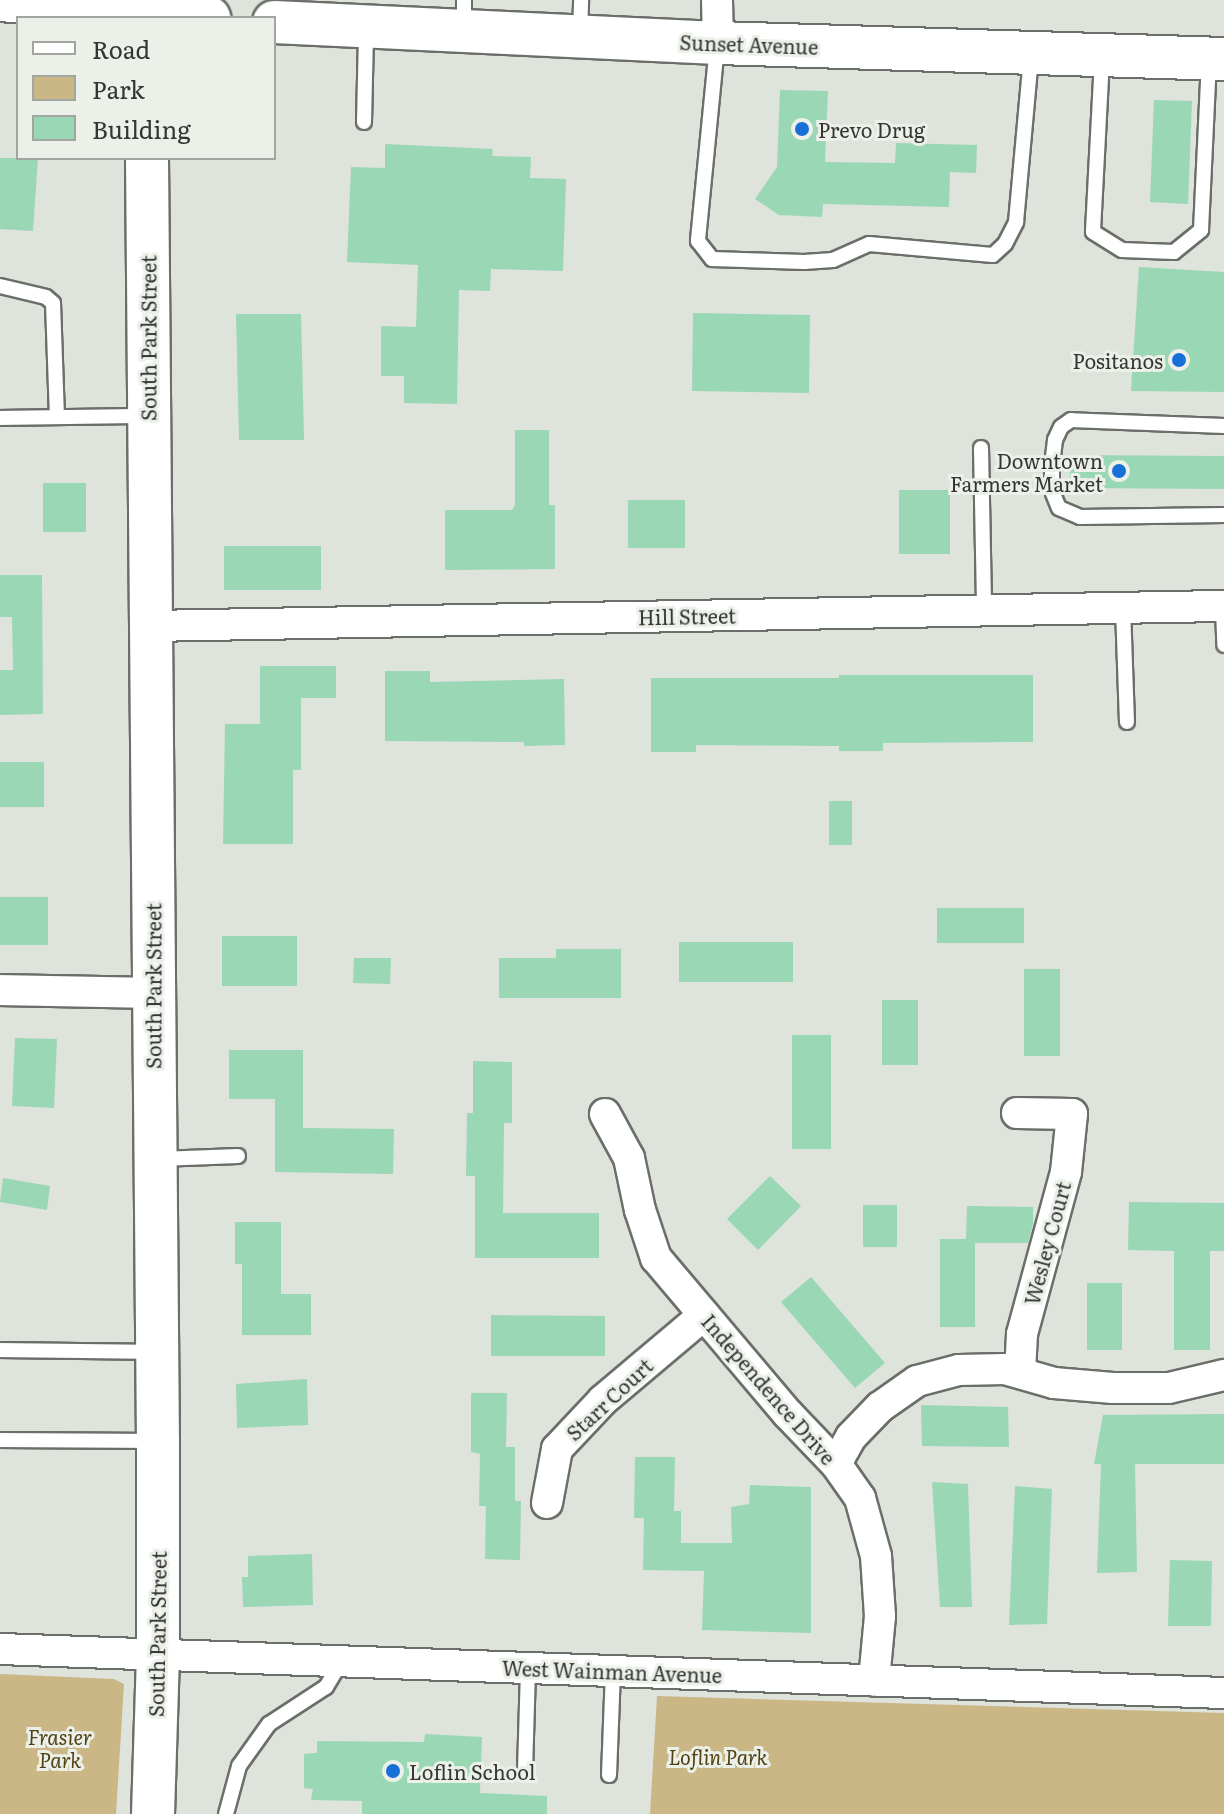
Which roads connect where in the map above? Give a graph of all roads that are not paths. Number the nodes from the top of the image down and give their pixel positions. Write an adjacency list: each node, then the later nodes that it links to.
1 (1, 0): 3 (main road)
2 (717, 0): 9 (street)
3 (147, 11): 4 (main road)
4 (191, 16)
5 (464, 16): 6 (main road, Sunset Avenue); 8 (main road, Sunset Avenue)
6 (580, 18): 9 (main road, Sunset Avenue)
7 (276, 22): 8 (main road, Sunset Avenue)
8 (366, 27): 13 (lane)
9 (718, 43): 10 (main road, Sunset Avenue); 10 (lane)
10 (1032, 52): 11 (main road, Sunset Avenue)
11 (1102, 54): 12 (main road, Sunset Avenue); 12 (lane)
12 (1217, 59)
13 (364, 122)
14 (147, 160): 16 (main road, South Park Street)
15 (0, 286): 17 (lane)
16 (149, 416): 17 (lane); 25 (main road, South Park Street)
17 (57, 417): 18 (lane)
18 (0, 418)
19 (1224, 426): 21 (lane)
20 (981, 448): 24 (lane)
21 (1224, 515)
22 (1224, 606): 23 (street, Hill Street); 26 (lane)
23 (1123, 608): 24 (street, Hill Street); 27 (lane)
24 (984, 611): 25 (street, Hill Street)
25 (150, 626): 29 (main road, South Park Street)
26 (1224, 645)
27 (1127, 722)
28 (0, 990): 29 (street)
29 (153, 993): 33 (main road, South Park Street)
30 (1017, 1113): 37 (street, Wesley Court)
31 (605, 1114): 34 (street, Independence Drive)
32 (238, 1156): 33 (lane)
33 (154, 1159): 36 (main road, South Park Street)
34 (704, 1315): 41 (street, Independence Drive); 42 (street, Starr Court)
35 (0, 1350): 36 (lane)
36 (157, 1352): 40 (main road, South Park Street)
37 (1020, 1372): 38 (street); 41 (street)
38 (1224, 1375)
39 (0, 1440): 40 (lane)
40 (158, 1441): 44 (main road, South Park Street)
41 (836, 1464): 48 (street, Independence Drive)
42 (547, 1503)
43 (0, 1649): 44 (street, West Wainman Avenue)
44 (158, 1655): 45 (street, West Wainman Avenue); 52 (main road, South Park Street)
45 (341, 1662): 46 (street, West Wainman Avenue); 53 (lane)
46 (528, 1668): 47 (street, West Wainman Avenue); 50 (lane)
47 (613, 1671): 48 (street, West Wainman Avenue); 51 (lane)
48 (874, 1681): 49 (street, West Wainman Avenue)
49 (1224, 1693)
50 (525, 1771)
51 (609, 1775)
52 (153, 1814)
53 (226, 1814)

